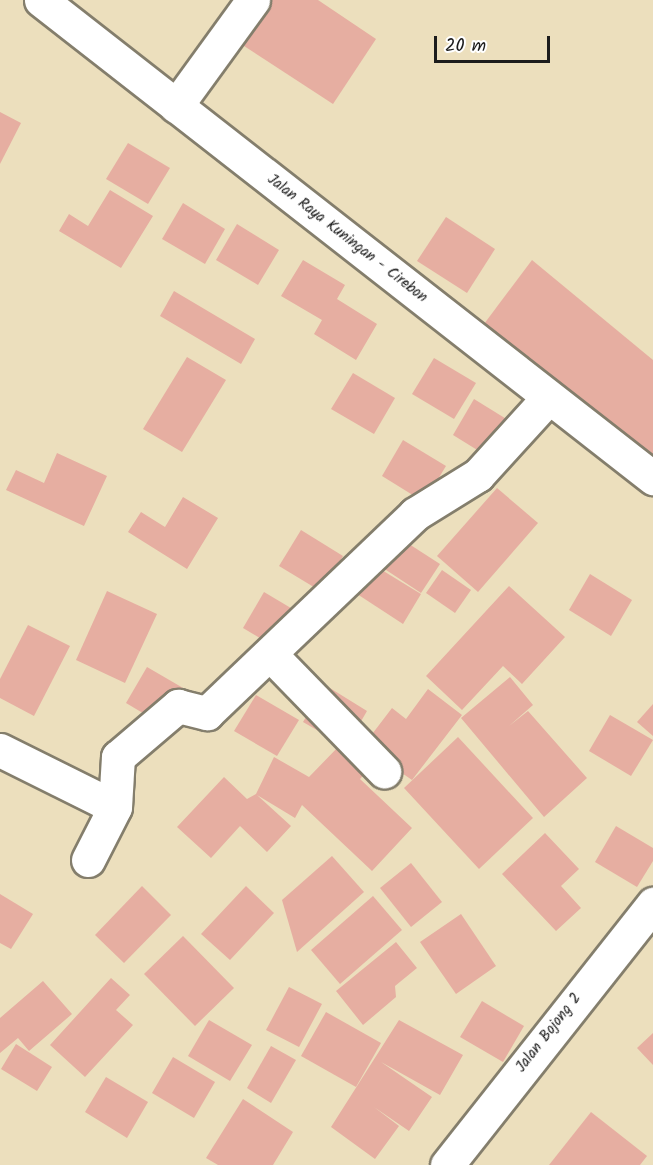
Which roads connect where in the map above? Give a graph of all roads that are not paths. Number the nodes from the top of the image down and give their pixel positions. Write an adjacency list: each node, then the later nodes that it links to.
1 (41, 0): 3 (main road, Jalan Raya Kuningan - Cirebon)
2 (253, 0): 3 (main road)
3 (176, 106): 4 (main road, Jalan Raya Kuningan - Cirebon)
4 (549, 397): 5 (main road, Jalan Raya Kuningan - Cirebon); 6 (main road)
5 (653, 478)
6 (272, 656): 8 (main road); 9 (main road)
7 (0, 750): 9 (main road)
8 (384, 771)
9 (116, 807): 10 (main road)
10 (88, 860)
11 (653, 904): 12 (main road, Jalan Bojong 2)
12 (447, 1165)

